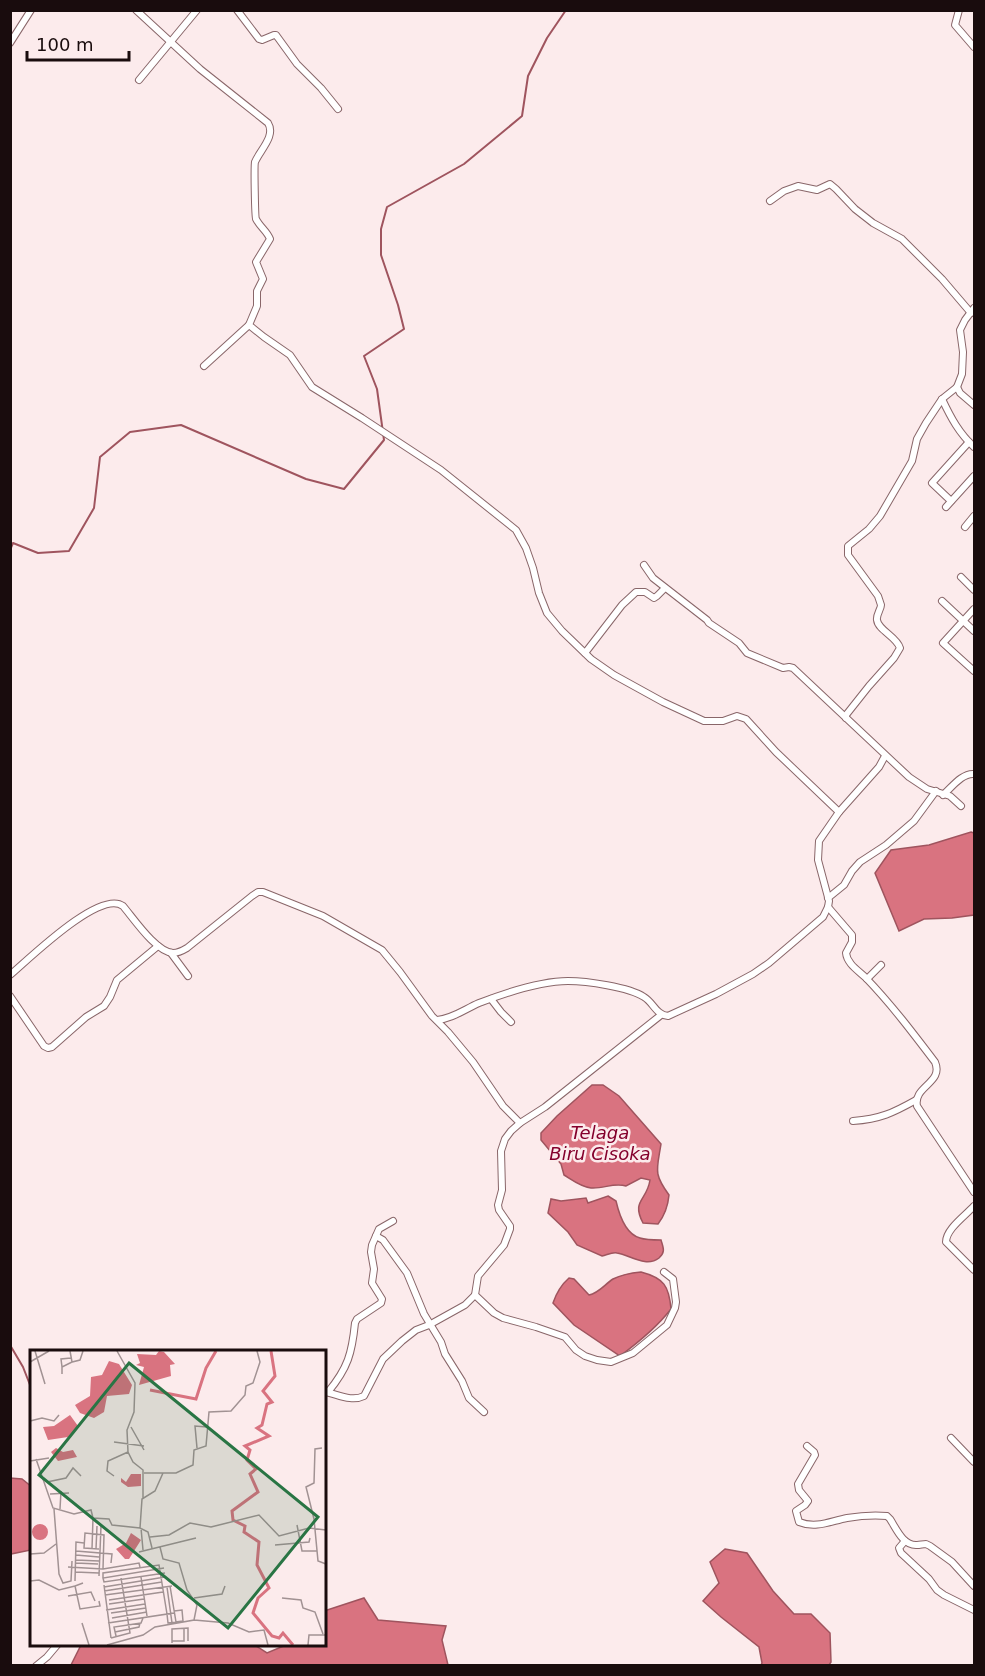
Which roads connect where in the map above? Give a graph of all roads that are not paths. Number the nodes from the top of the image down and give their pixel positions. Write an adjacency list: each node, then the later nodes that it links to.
1 (136, 10): 7 (street)
2 (197, 10): 7 (street)
3 (237, 10): 10 (street)
4 (959, 10): 8 (street)
5 (31, 11): 6 (street)
6 (10, 43)
7 (170, 43): 9 (street); 13 (street)
8 (975, 47)
9 (139, 80)
10 (338, 109)
11 (770, 201): 12 (street)
12 (973, 311): 15 (street)
13 (249, 325): 14 (street); 32 (street)
14 (204, 366)
15 (957, 387): 16 (street); 17 (street)
16 (942, 399): 18 (street); 34 (street)
17 (975, 405)
18 (972, 445): 20 (street)
19 (975, 477): 20 (street)
20 (951, 501): 21 (street)
21 (946, 507)
22 (975, 516): 23 (street)
23 (965, 527)
24 (644, 565): 26 (street)
25 (962, 578): 27 (street)
26 (665, 588): 32 (street); 34 (street)
27 (975, 590)
28 (942, 601): 30 (street)
29 (975, 609): 30 (street)
30 (964, 622): 31 (street); 33 (street)
31 (975, 632)
32 (585, 653): 40 (street)
33 (975, 671)
34 (846, 717): 35 (street)
35 (885, 756): 37 (street); 40 (street)
36 (975, 774): 38 (street)
37 (936, 791): 38 (street); 41 (street)
38 (944, 795): 39 (street)
39 (961, 806)
40 (839, 812): 41 (street)
41 (828, 898): 42 (street)
42 (828, 907): 48 (street); 51 (street)
43 (158, 946): 44 (street); 46 (street); 49 (street)
44 (171, 953): 47 (street); 52 (street)
45 (881, 965): 48 (street)
46 (10, 975)
47 (188, 976)
48 (867, 980): 54 (street)
49 (10, 996)
50 (491, 999): 51 (street); 52 (street); 53 (street)
51 (661, 1015): 56 (street)
52 (437, 1020): 56 (street)
53 (511, 1022)
54 (915, 1100): 55 (street); 57 (street)
55 (853, 1121)
56 (520, 1123): 63 (street)
57 (975, 1192)
58 (975, 1206): 61 (street)
59 (393, 1221): 60 (street)
60 (376, 1236): 64 (street); 65 (street)
61 (975, 1270)
62 (664, 1272): 63 (street)
63 (475, 1295): 64 (street)
64 (429, 1324): 65 (street); 66 (street)
65 (326, 1392)
66 (484, 1412)
67 (951, 1438): 69 (street)
68 (807, 1446): 70 (street)
69 (975, 1462)
70 (905, 1541): 71 (street); 72 (street)
71 (975, 1586)
72 (975, 1610)
73 (56, 1646): 74 (street)
74 (36, 1665)

